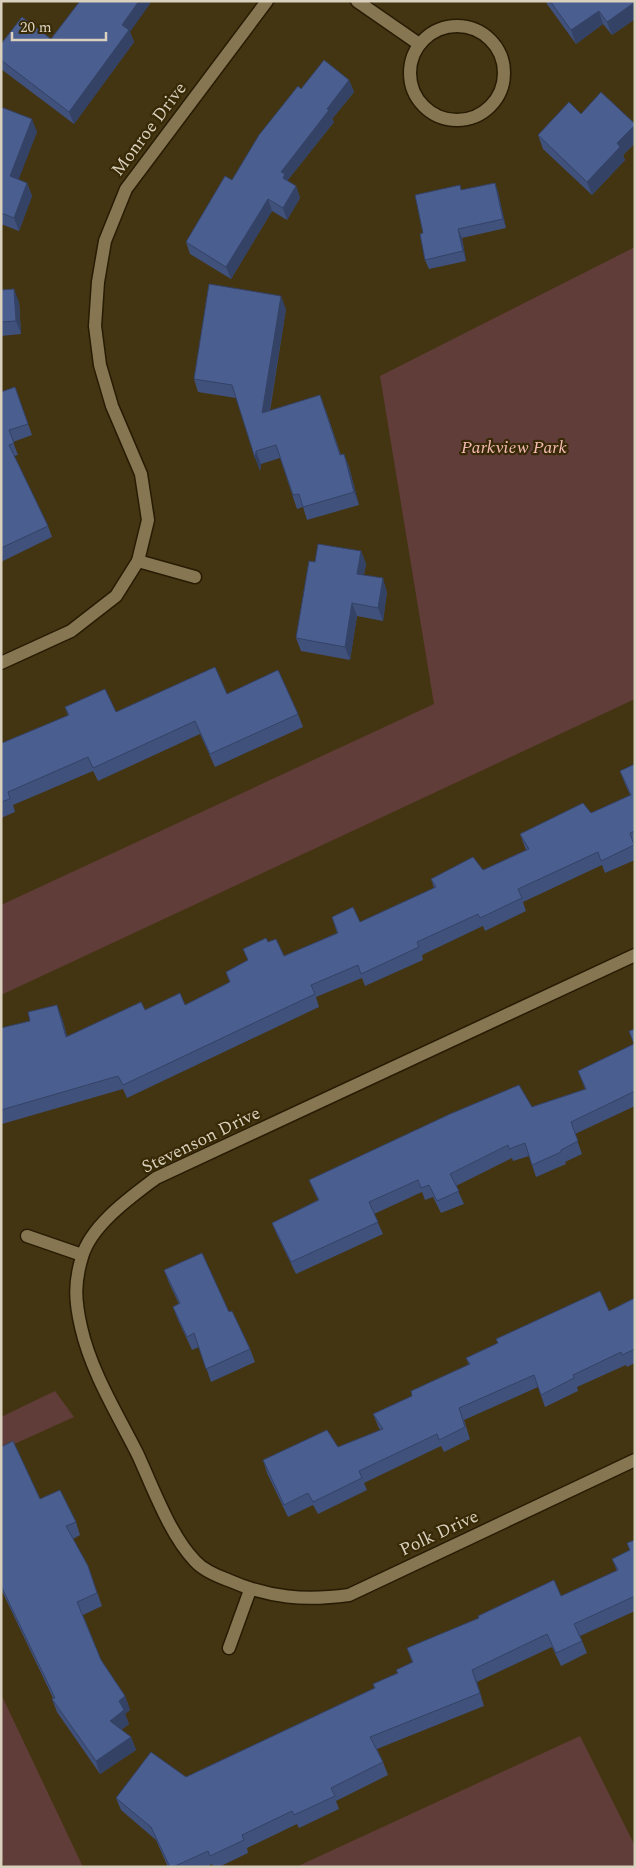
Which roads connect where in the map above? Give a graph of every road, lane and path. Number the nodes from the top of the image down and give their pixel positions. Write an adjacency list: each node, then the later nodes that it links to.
1 (267, 1): 4 (street, Monroe Drive)
2 (357, 1): 3 (street)
3 (419, 44): 3 (street)
4 (138, 561): 5 (street); 6 (street, Monroe Drive)
5 (195, 577)
6 (1, 663)
7 (635, 955): 9 (street, Stevenson Drive)
8 (28, 1236): 9 (street)
9 (82, 1255): 11 (street, Stevenson Drive)
10 (635, 1460): 11 (street, Polk Drive)
11 (250, 1590): 12 (street)
12 (229, 1648)

